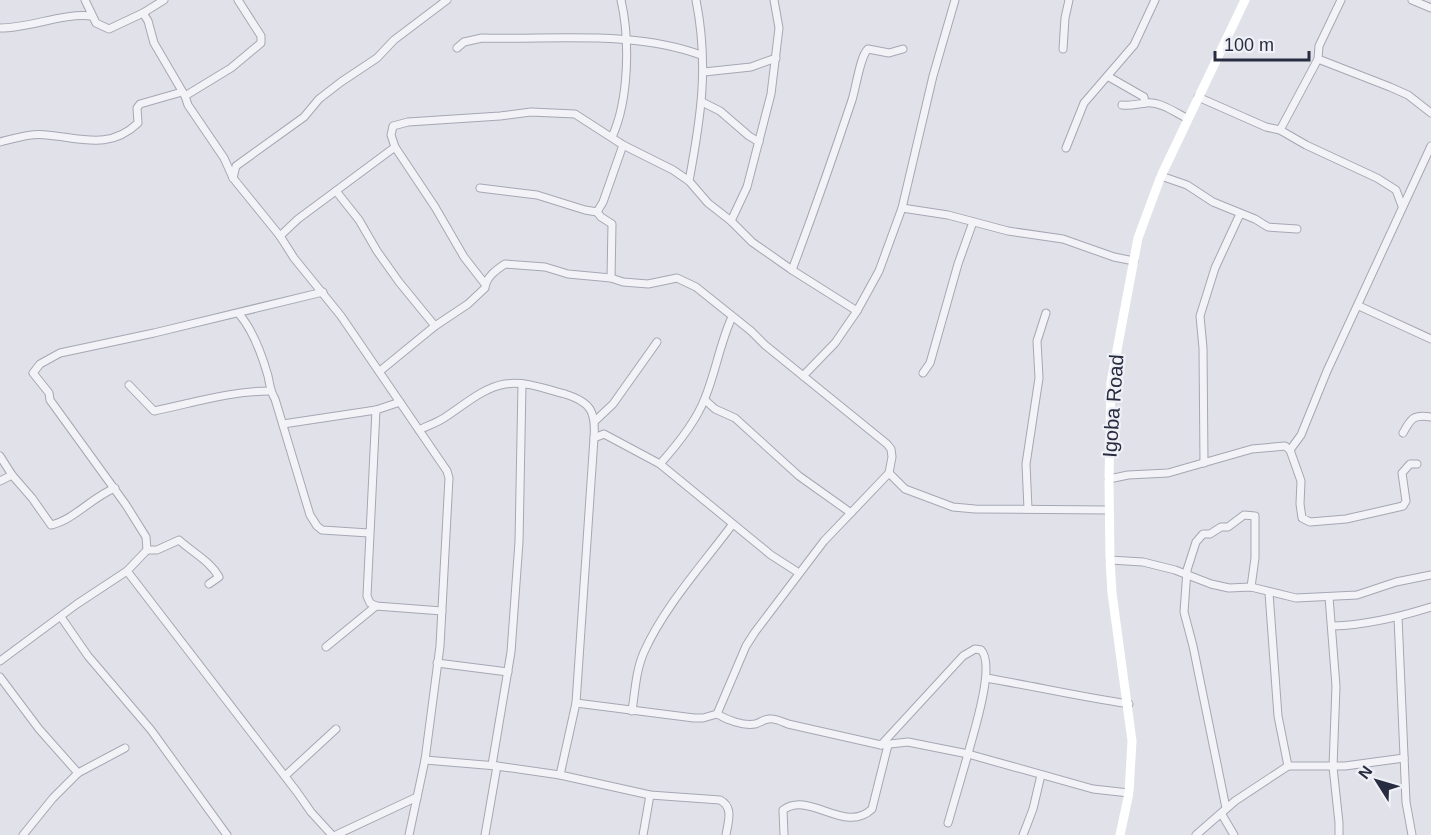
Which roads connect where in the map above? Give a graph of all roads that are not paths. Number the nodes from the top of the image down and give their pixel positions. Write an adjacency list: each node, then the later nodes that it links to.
1 (85, 0): 16 (street)
2 (164, 0): 15 (street)
3 (238, 0): 27 (street)
4 (447, 0): 43 (street)
5 (621, 0): 18 (street)
6 (696, 0): 22 (street)
7 (774, 0): 23 (street)
8 (955, 0): 49 (street)
9 (1069, 0): 21 (street)
10 (1155, 0): 26 (street)
11 (1245, 0): 28 (street, Igoba Road)
12 (1341, 0): 24 (street)
13 (1412, 0): 14 (street)
14 (1431, 8)
15 (143, 13): 16 (street); 27 (street)
16 (92, 16): 17 (street)
17 (0, 28)
18 (626, 39): 19 (street); 22 (street); 35 (street)
19 (457, 48)
20 (903, 49): 58 (street)
21 (1063, 49)
22 (701, 55): 25 (street)
23 (776, 58): 25 (street); 37 (street)
24 (1318, 59): 32 (street); 34 (street)
25 (704, 72): 29 (street)
26 (1109, 77): 30 (street); 41 (street)
27 (183, 94): 36 (street); 43 (street)
28 (1198, 97): 33 (street, Igoba Road); 34 (street)
29 (702, 102): 37 (street); 44 (street)
30 (1145, 103): 31 (street); 33 (street)
31 (1122, 105)
32 (1431, 113)
33 (1188, 119): 42 (street, Igoba Road)
34 (1280, 130): 47 (street)
35 (612, 137): 38 (street); 40 (street)
36 (0, 142)
37 (759, 142): 53 (street)
38 (623, 145): 44 (street); 51 (street)
39 (1431, 146): 46 (street)
40 (395, 147): 48 (street); 59 (street)
41 (1066, 148)
42 (1161, 176): 52 (street); 57 (street, Igoba Road)
43 (233, 178): 56 (street)
44 (689, 181): 53 (street)
45 (480, 188): 51 (street)
46 (1411, 188): 47 (street); 50 (street)
47 (1396, 190): 50 (street)
48 (336, 191): 56 (street); 69 (street)
49 (902, 208): 54 (street); 65 (street)
50 (1403, 208): 64 (street)
51 (597, 212): 61 (street)
52 (1240, 214): 55 (street); 89 (street)
53 (731, 221): 58 (street)
54 (973, 222): 57 (street); 73 (street)
55 (1297, 229)
56 (280, 236): 63 (street)
57 (1134, 261): 94 (street, Igoba Road)
58 (792, 270): 65 (street)
59 (477, 274): 60 (street); 62 (street)
60 (492, 274): 61 (street); 62 (street)
61 (611, 278): 68 (street)
62 (485, 284): 69 (street)
63 (323, 292): 67 (street); 72 (street)
64 (1359, 306): 70 (street); 87 (street)
65 (857, 311): 74 (street)
66 (1046, 313): 97 (street)
67 (239, 314): 77 (street); 96 (street)
68 (732, 317): 74 (street); 78 (street)
69 (435, 326): 72 (street)
70 (1431, 339)
71 (657, 342): 82 (street)
72 (380, 371): 79 (street)
73 (923, 373)
74 (803, 376): 92 (street)
75 (522, 384): 82 (street); 84 (street); 121 (street)
76 (129, 385): 77 (street)
77 (270, 391): 83 (street)
78 (705, 400): 90 (street); 99 (street)
79 (400, 402): 80 (street); 84 (street)
80 (376, 410): 83 (street); 101 (street)
81 (1431, 417): 85 (street)
82 (595, 421): 86 (street)
83 (283, 424): 101 (street)
84 (419, 430): 114 (street)
85 (1403, 433)
86 (594, 438): 90 (street); 124 (street)
87 (1290, 450): 89 (street); 91 (street)
88 (0, 456): 93 (street)
89 (1204, 463): 94 (street)
90 (660, 464): 100 (street)
91 (1417, 464)
92 (889, 473): 97 (street); 99 (street)
93 (12, 475): 95 (street); 96 (street)
94 (1109, 479): 98 (street, Igoba Road)
95 (0, 481)
96 (115, 488): 102 (street)
97 (1028, 510): 98 (street)
98 (1109, 510): 103 (street, Igoba Road)
99 (851, 513): 105 (street)
100 (732, 525): 105 (street); 126 (street)
101 (369, 533): 112 (street)
102 (147, 550): 104 (street); 108 (street)
103 (1110, 560): 106 (street); 125 (street, Igoba Road)
104 (127, 571): 115 (street); 140 (street)
105 (800, 573): 127 (street)
106 (1186, 575): 109 (street); 109 (street); 144 (street)
107 (1431, 575): 111 (street)
108 (209, 584)
109 (1251, 587): 110 (street)
110 (1269, 593): 111 (street); 135 (street)
111 (1329, 597): 117 (street)
112 (376, 606): 114 (street); 118 (street)
113 (1431, 607): 116 (street)
114 (442, 611): 120 (street)
115 (61, 617): 119 (street); 147 (street)
116 (1398, 617): 117 (street); 132 (street)
117 (1333, 626): 136 (street)
118 (326, 647)
119 (0, 661)
120 (438, 663): 121 (street); 133 (street)
121 (508, 672): 134 (street)
122 (0, 677): 137 (street)
123 (986, 678): 125 (street); 129 (street); 131 (street)
124 (576, 703): 126 (street); 138 (street)
125 (1129, 704): 141 (street, Igoba Road)
126 (632, 711): 127 (street)
127 (717, 714): 129 (street)
128 (336, 729): 140 (street)
129 (885, 745): 131 (street); 153 (street)
130 (125, 748): 137 (street)
131 (968, 754): 139 (street); 145 (street)
132 (1404, 758): 136 (street); 159 (street)
133 (425, 760): 134 (street); 143 (street)
134 (495, 766): 138 (street); 150 (street)
135 (1288, 766): 136 (street); 144 (street)
136 (1333, 767): 158 (street)
137 (78, 773): 146 (street)
138 (560, 775): 142 (street)
139 (1041, 775): 141 (street); 154 (street)
140 (285, 776): 148 (street)
141 (1129, 793): 155 (street, Igoba Road)
142 (650, 795): 151 (street); 152 (street)
143 (417, 797): 148 (street); 149 (street)
144 (1223, 811): 156 (street); 157 (street)
145 (948, 823)
146 (23, 835)
147 (227, 835)
148 (334, 835)
149 (409, 835)
150 (485, 835)
151 (643, 835)
152 (726, 835)
153 (784, 835)
154 (1023, 835)
155 (1120, 835)
156 (1196, 835)
157 (1234, 835)
158 (1339, 835)
159 (1412, 835)

